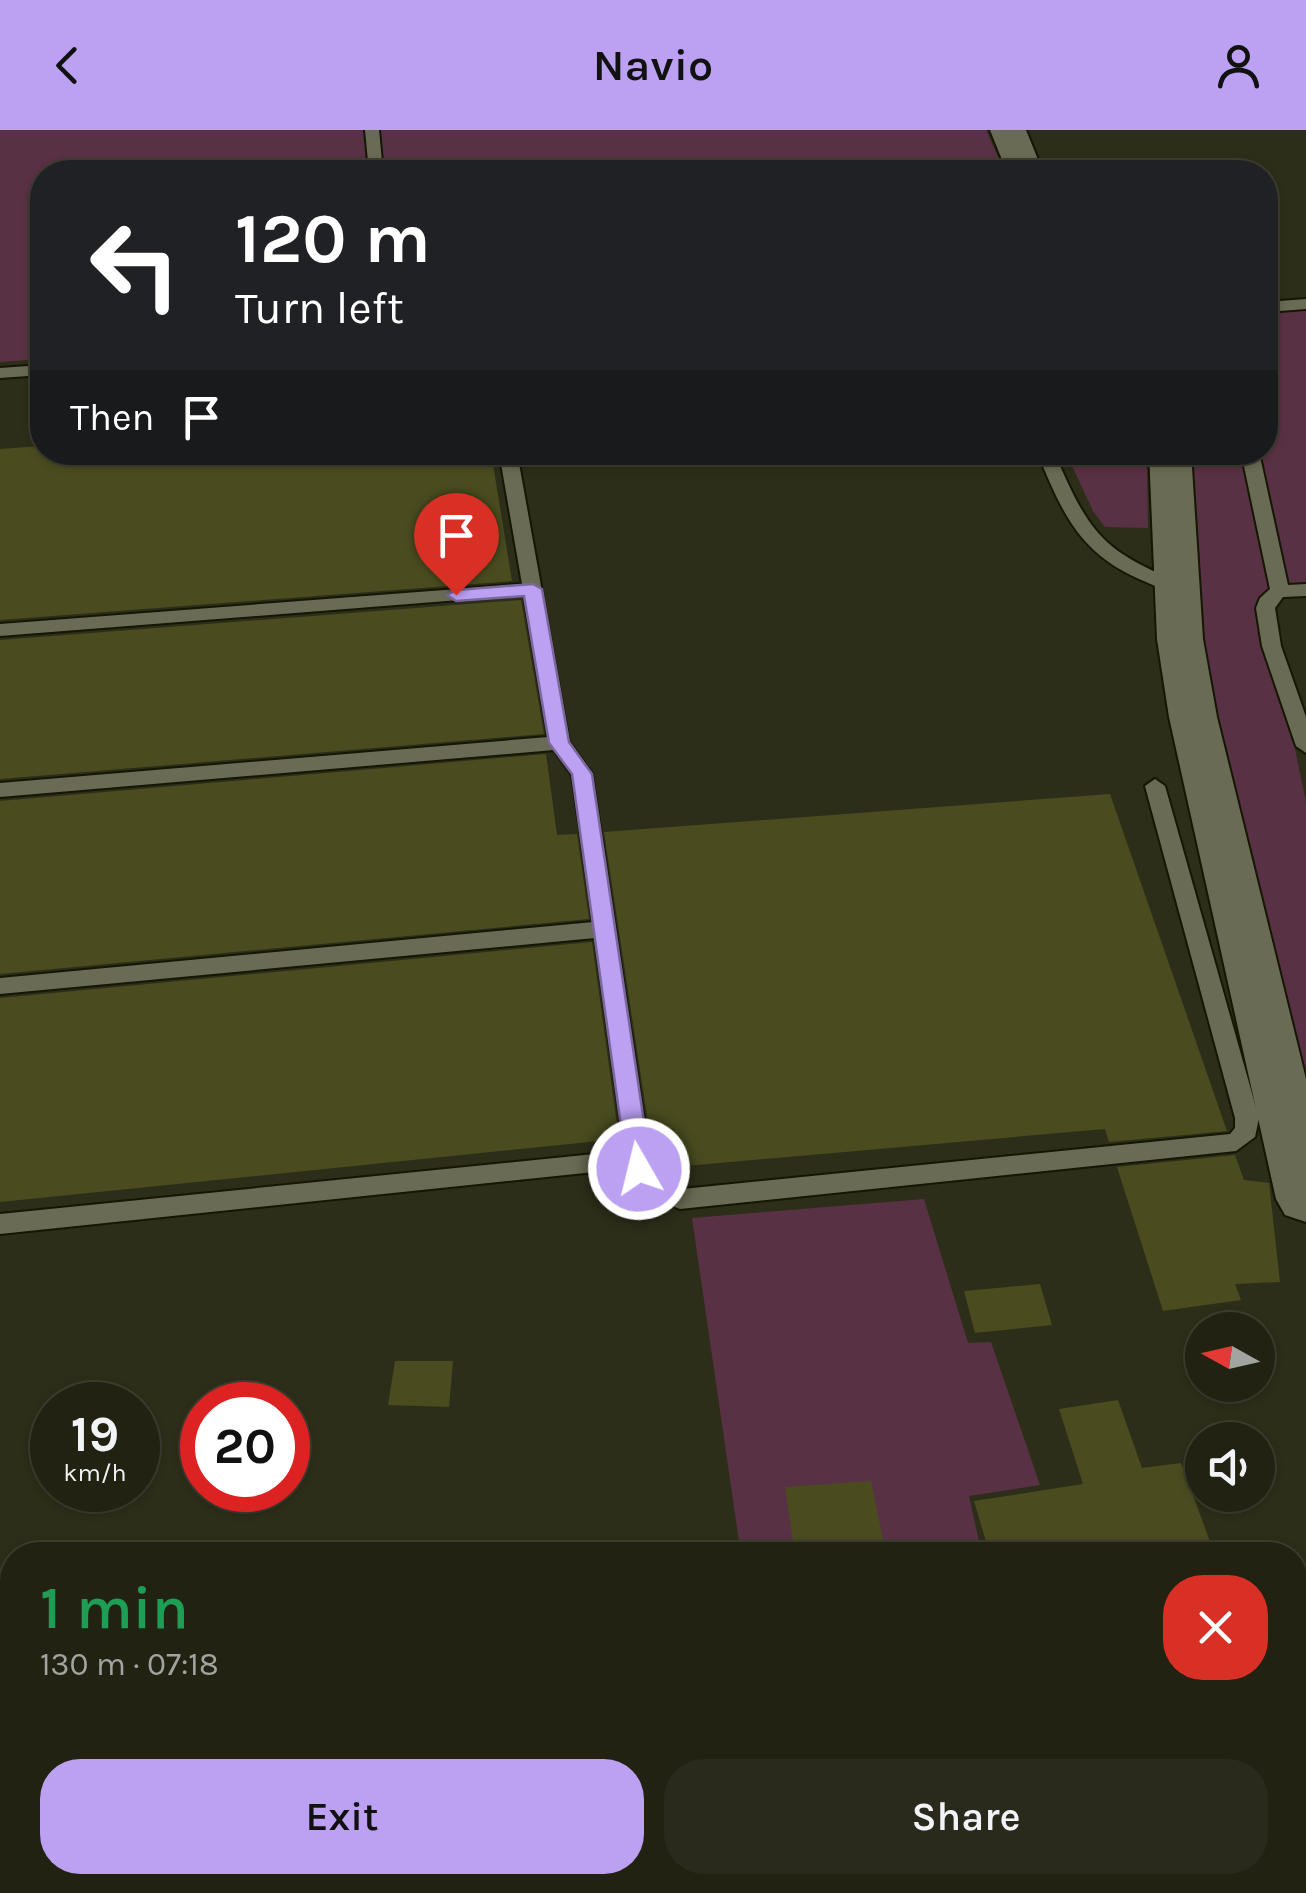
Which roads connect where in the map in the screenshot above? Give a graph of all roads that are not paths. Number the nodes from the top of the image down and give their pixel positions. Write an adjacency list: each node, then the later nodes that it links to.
1 (372, 130): 3 (lane)
2 (1008, 130): 4 (street)
3 (375, 160)
4 (1020, 160)
5 (1306, 304): 6 (lane)
6 (1278, 306)
7 (30, 371): 8 (lane)
8 (0, 373)
9 (510, 465): 14 (lane)
10 (1051, 465): 13 (lane)
11 (1171, 465): 13 (street)
12 (1253, 465): 16 (lane)
13 (1177, 588): 25 (street)
14 (533, 589): 17 (lane); 18 (lane)
15 (1306, 590): 16 (lane)
16 (1280, 592): 19 (lane)
17 (0, 630)
18 (560, 743): 21 (lane); 22 (lane)
19 (1306, 746)
20 (1155, 786): 24 (lane)
21 (0, 790)
22 (604, 929): 23 (lane); 24 (lane)
23 (0, 986)
24 (639, 1169): 26 (lane)
25 (1306, 1199)
26 (0, 1224)

